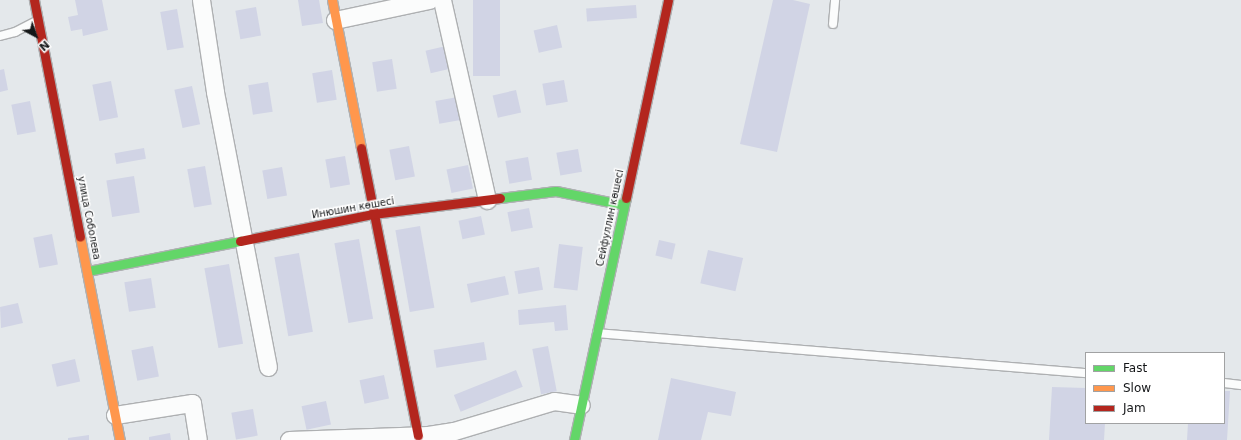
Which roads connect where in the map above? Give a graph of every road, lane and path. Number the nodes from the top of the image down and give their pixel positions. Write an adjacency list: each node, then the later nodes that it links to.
1 (34, 0): 9 (street, улица Соболева)
2 (201, 0): 15 (street)
3 (332, 0): 8 (street)
4 (429, 0): 8 (street)
5 (442, 0): 12 (street)
6 (668, 0): 13 (street, Сейфуллин көшесі)
7 (835, 0): 10 (lane)
8 (335, 20): 14 (street)
9 (38, 21): 11 (lane); 16 (street, улица Соболева)
10 (833, 24)
11 (0, 36)
12 (487, 200): 13 (street, Инюшин көшесі); 14 (street, Инюшин көшесі)
13 (624, 205): 17 (street, Сейфуллин көшесі)
14 (373, 214): 15 (street, Инюшин көшесі); 24 (street)
15 (245, 239): 16 (street, Инюшин көшесі); 18 (street)
16 (88, 271): 23 (street, улица Соболева)
17 (596, 333): 19 (lane); 22 (street, Сейфуллин көшесі)
18 (268, 367)
19 (1085, 373)
20 (1225, 383): 21 (lane)
21 (1241, 385)
22 (581, 405): 24 (street); 28 (street, Сейфуллин көшесі)
23 (115, 415): 25 (street, улица Соболева); 26 (street)
24 (418, 435): 27 (street)
25 (120, 440)
26 (198, 440)
27 (289, 440)
28 (574, 440)

